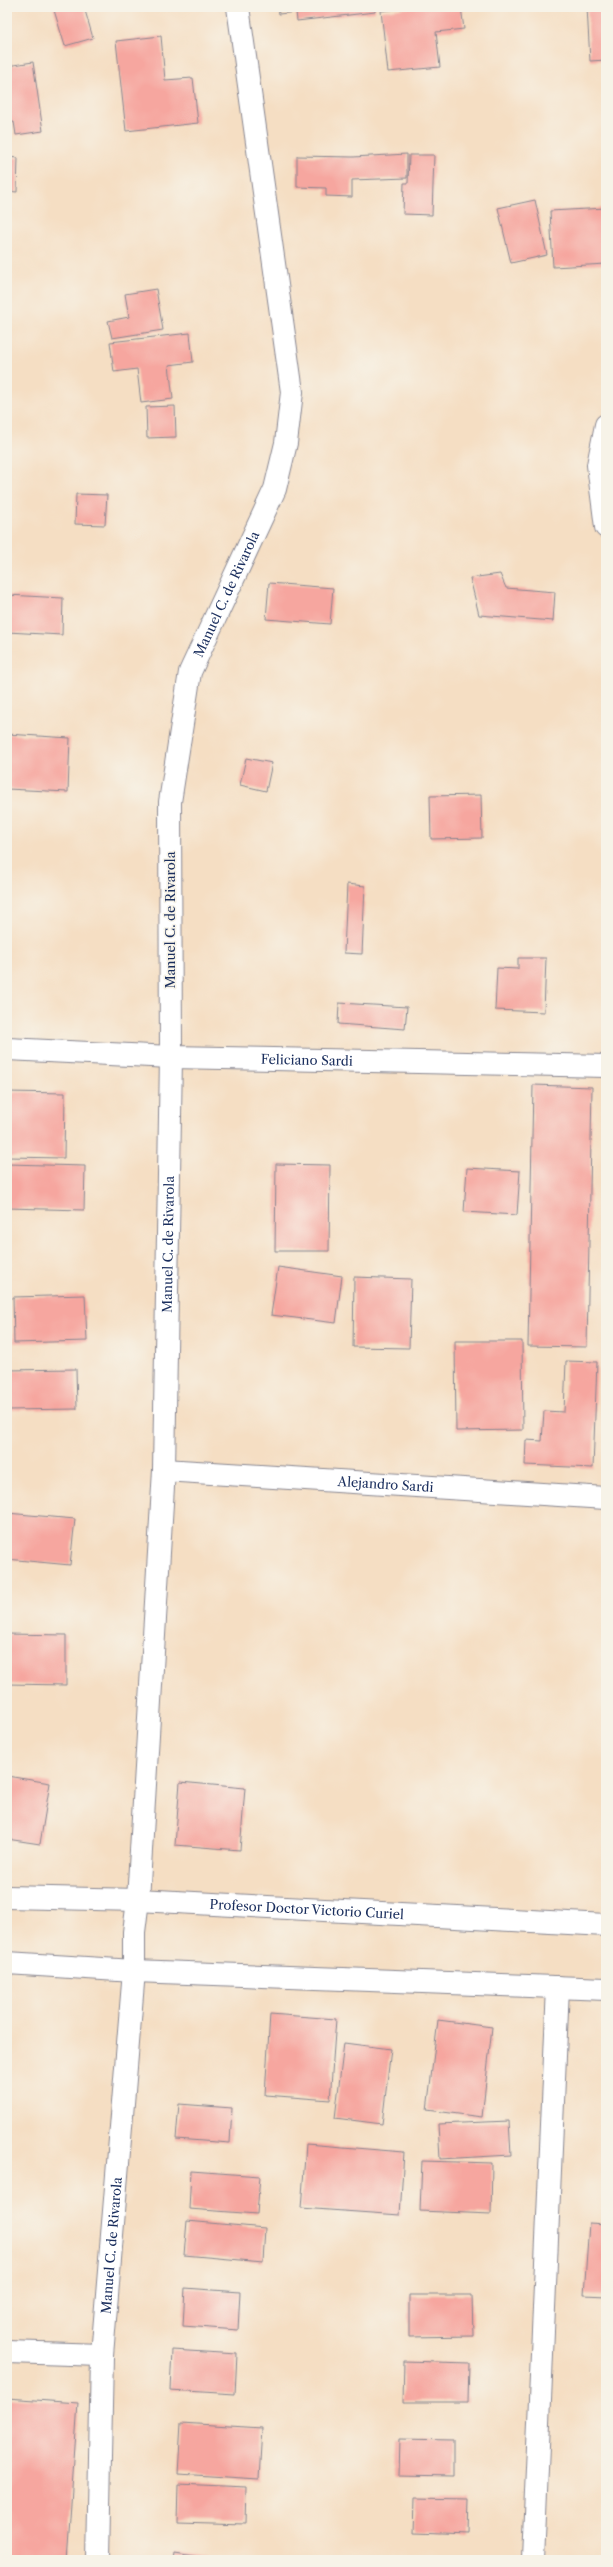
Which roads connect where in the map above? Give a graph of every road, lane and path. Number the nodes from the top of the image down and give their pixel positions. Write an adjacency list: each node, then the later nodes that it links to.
1 (238, 7): 5 (street, Manuel C. de Rivarola)
2 (606, 425): 3 (street)
3 (606, 527)
4 (7, 1049): 5 (street, Feliciano Sardi)
5 (171, 1057): 6 (street, Feliciano Sardi); 7 (street, Manuel C. de Rivarola)
6 (606, 1066)
7 (164, 1470): 8 (street, Alejandro Sardi); 10 (street, Manuel C. de Rivarola)
8 (606, 1498)
9 (7, 1897): 10 (street, Profesor Doctor Victorio Curiel)
10 (138, 1900): 11 (street, Profesor Doctor Victorio Curiel); 13 (street, Manuel C. de Rivarola)
11 (606, 1924)
12 (7, 1962): 13 (street)
13 (134, 1971): 14 (street); 17 (street, Manuel C. de Rivarola)
14 (558, 1987): 15 (street); 19 (street)
15 (606, 1989)
16 (7, 2352): 17 (street)
17 (102, 2355): 18 (street, Manuel C. de Rivarola)
18 (98, 2560)
19 (533, 2560)

